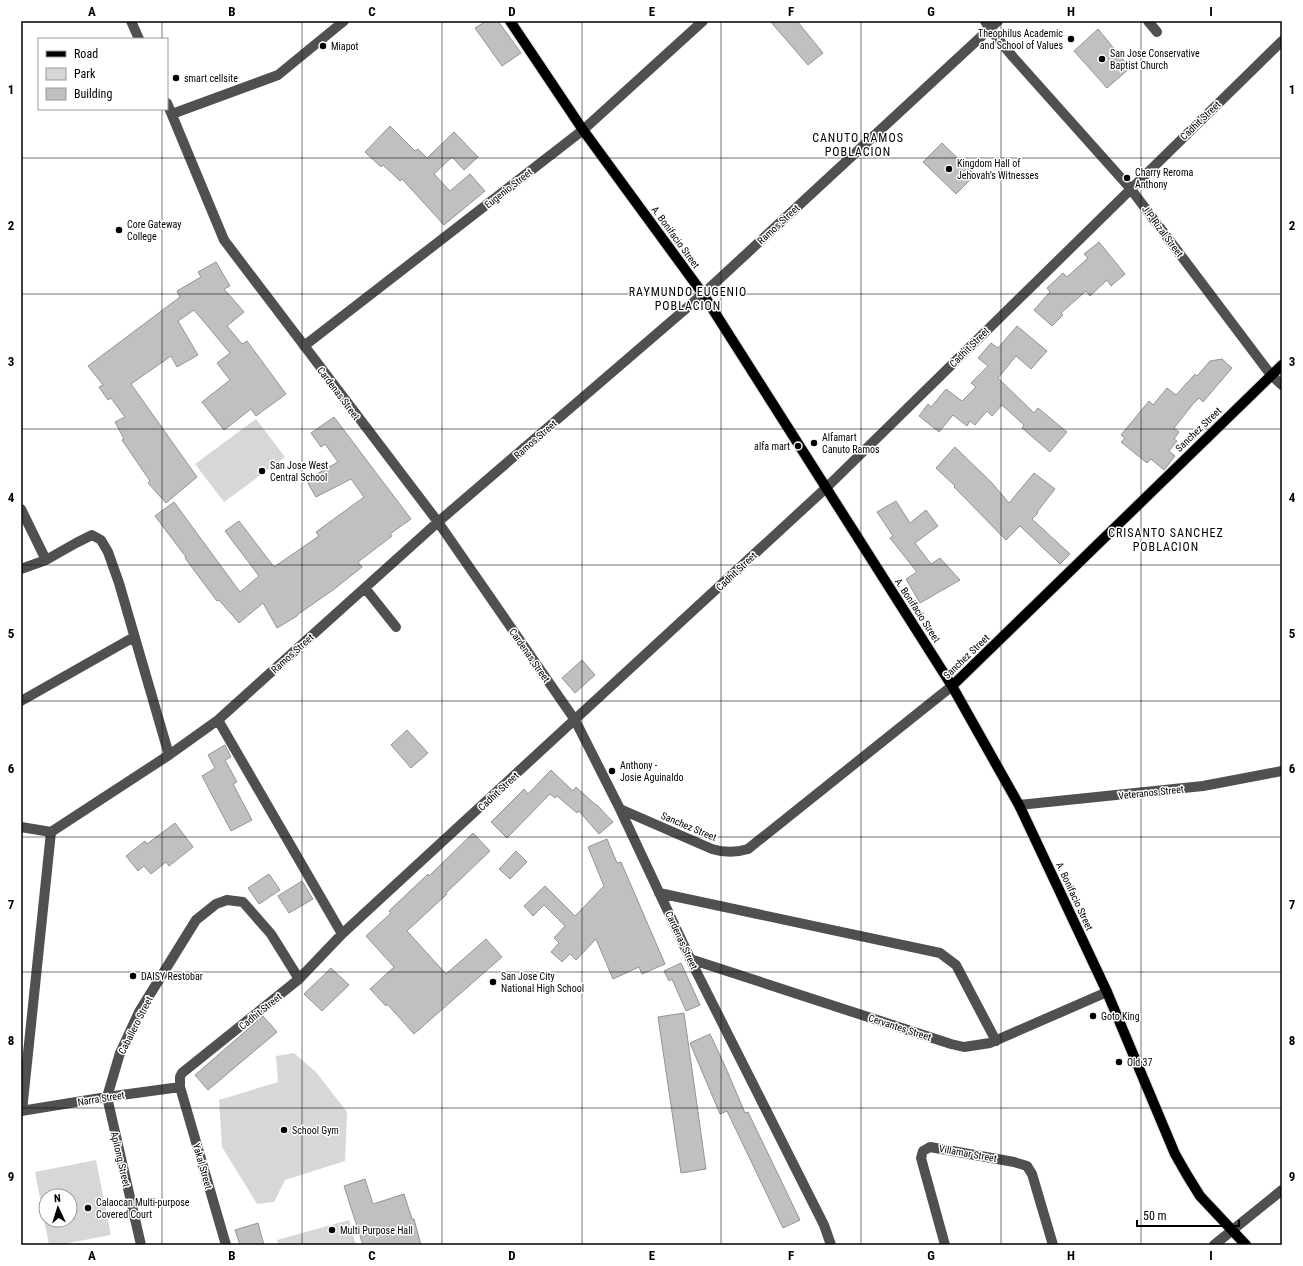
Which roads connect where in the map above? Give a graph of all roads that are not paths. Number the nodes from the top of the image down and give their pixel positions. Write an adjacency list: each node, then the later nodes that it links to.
1 (131, 21): 9 (street)
2 (344, 21): 12 (street)
3 (510, 21): 13 (main road, A. Bonifacio Street)
4 (703, 21): 13 (street, Eugenio Street)
5 (998, 21): 7 (street, Ramos Street)
6 (1148, 21): 8 (street)
7 (987, 25): 14 (street, J.P. Rizal Street); 15 (street, Ramos Street)
8 (1156, 32)
9 (139, 38)
10 (1282, 41): 14 (street, Cadhit Street)
11 (168, 105): 12 (street, Cardenas Street)
12 (172, 114): 16 (street, Cardenas Street)
13 (583, 130): 15 (main road, A. Bonifacio Street); 16 (street, Eugenio Street)
14 (1130, 188): 18 (street, J.P. Rizal Street); 20 (street, Cadhit Street)
15 (703, 294): 20 (main road, A. Bonifacio Street); 22 (street, Ramos Street)
16 (304, 346): 22 (street, Cardenas Street)
17 (1282, 365): 18 (main road, Sanchez Street)
18 (1271, 375): 19 (street, J.P. Rizal Street); 28 (main road, Sanchez Street)
19 (1282, 385)
20 (826, 488): 28 (main road, A. Bonifacio Street); 31 (street, Cadhit Street)
21 (21, 509): 23 (street)
22 (438, 522): 25 (street, Ramos Street); 31 (street, Cardenas Street)
23 (46, 560): 24 (street); 27 (street)
24 (21, 569)
25 (365, 588): 26 (street); 30 (street, Ramos Street)
26 (396, 627)
27 (134, 637): 29 (street); 32 (street)
28 (952, 686): 34 (main road, A. Bonifacio Street); 35 (street, Sanchez Street)
29 (21, 701)
30 (218, 720): 32 (street, Ramos Street); 39 (street)
31 (575, 720): 35 (street, Cardenas Street); 39 (street, Cadhit Street)
32 (169, 756): 37 (street, Ramos Street)
33 (1282, 771): 34 (street, Veteranos Street)
34 (1018, 805): 42 (main road, A. Bonifacio Street)
35 (620, 809): 38 (street, Cardenas Street)
36 (21, 827): 37 (street)
37 (51, 832): 46 (street)
38 (659, 893): 40 (street, Cardenas Street); 43 (street)
39 (342, 934): 41 (street, Cadhit Street)
40 (690, 959): 43 (street, Cervantes Street); 51 (street, Cardenas Street)
41 (299, 979): 44 (street, Cadhit Street); 45 (street, Caballero Street)
42 (1107, 992): 43 (street, Cervantes Street); 48 (main road, A. Bonifacio Street)
43 (996, 1041)
44 (180, 1087): 45 (street, Narra Street); 50 (street, Yakal Street)
45 (107, 1097): 46 (street, Narra Street); 49 (street, Apitong Street)
46 (22, 1111)
47 (1282, 1190): 48 (street)
48 (1233, 1231): 54 (street); 55 (main road, A. Bonifacio Street)
49 (141, 1245)
50 (226, 1245)
51 (831, 1245)
52 (945, 1245): 53 (street, Villamar Street)
53 (1053, 1245)
54 (1214, 1245)
55 (1246, 1245)

